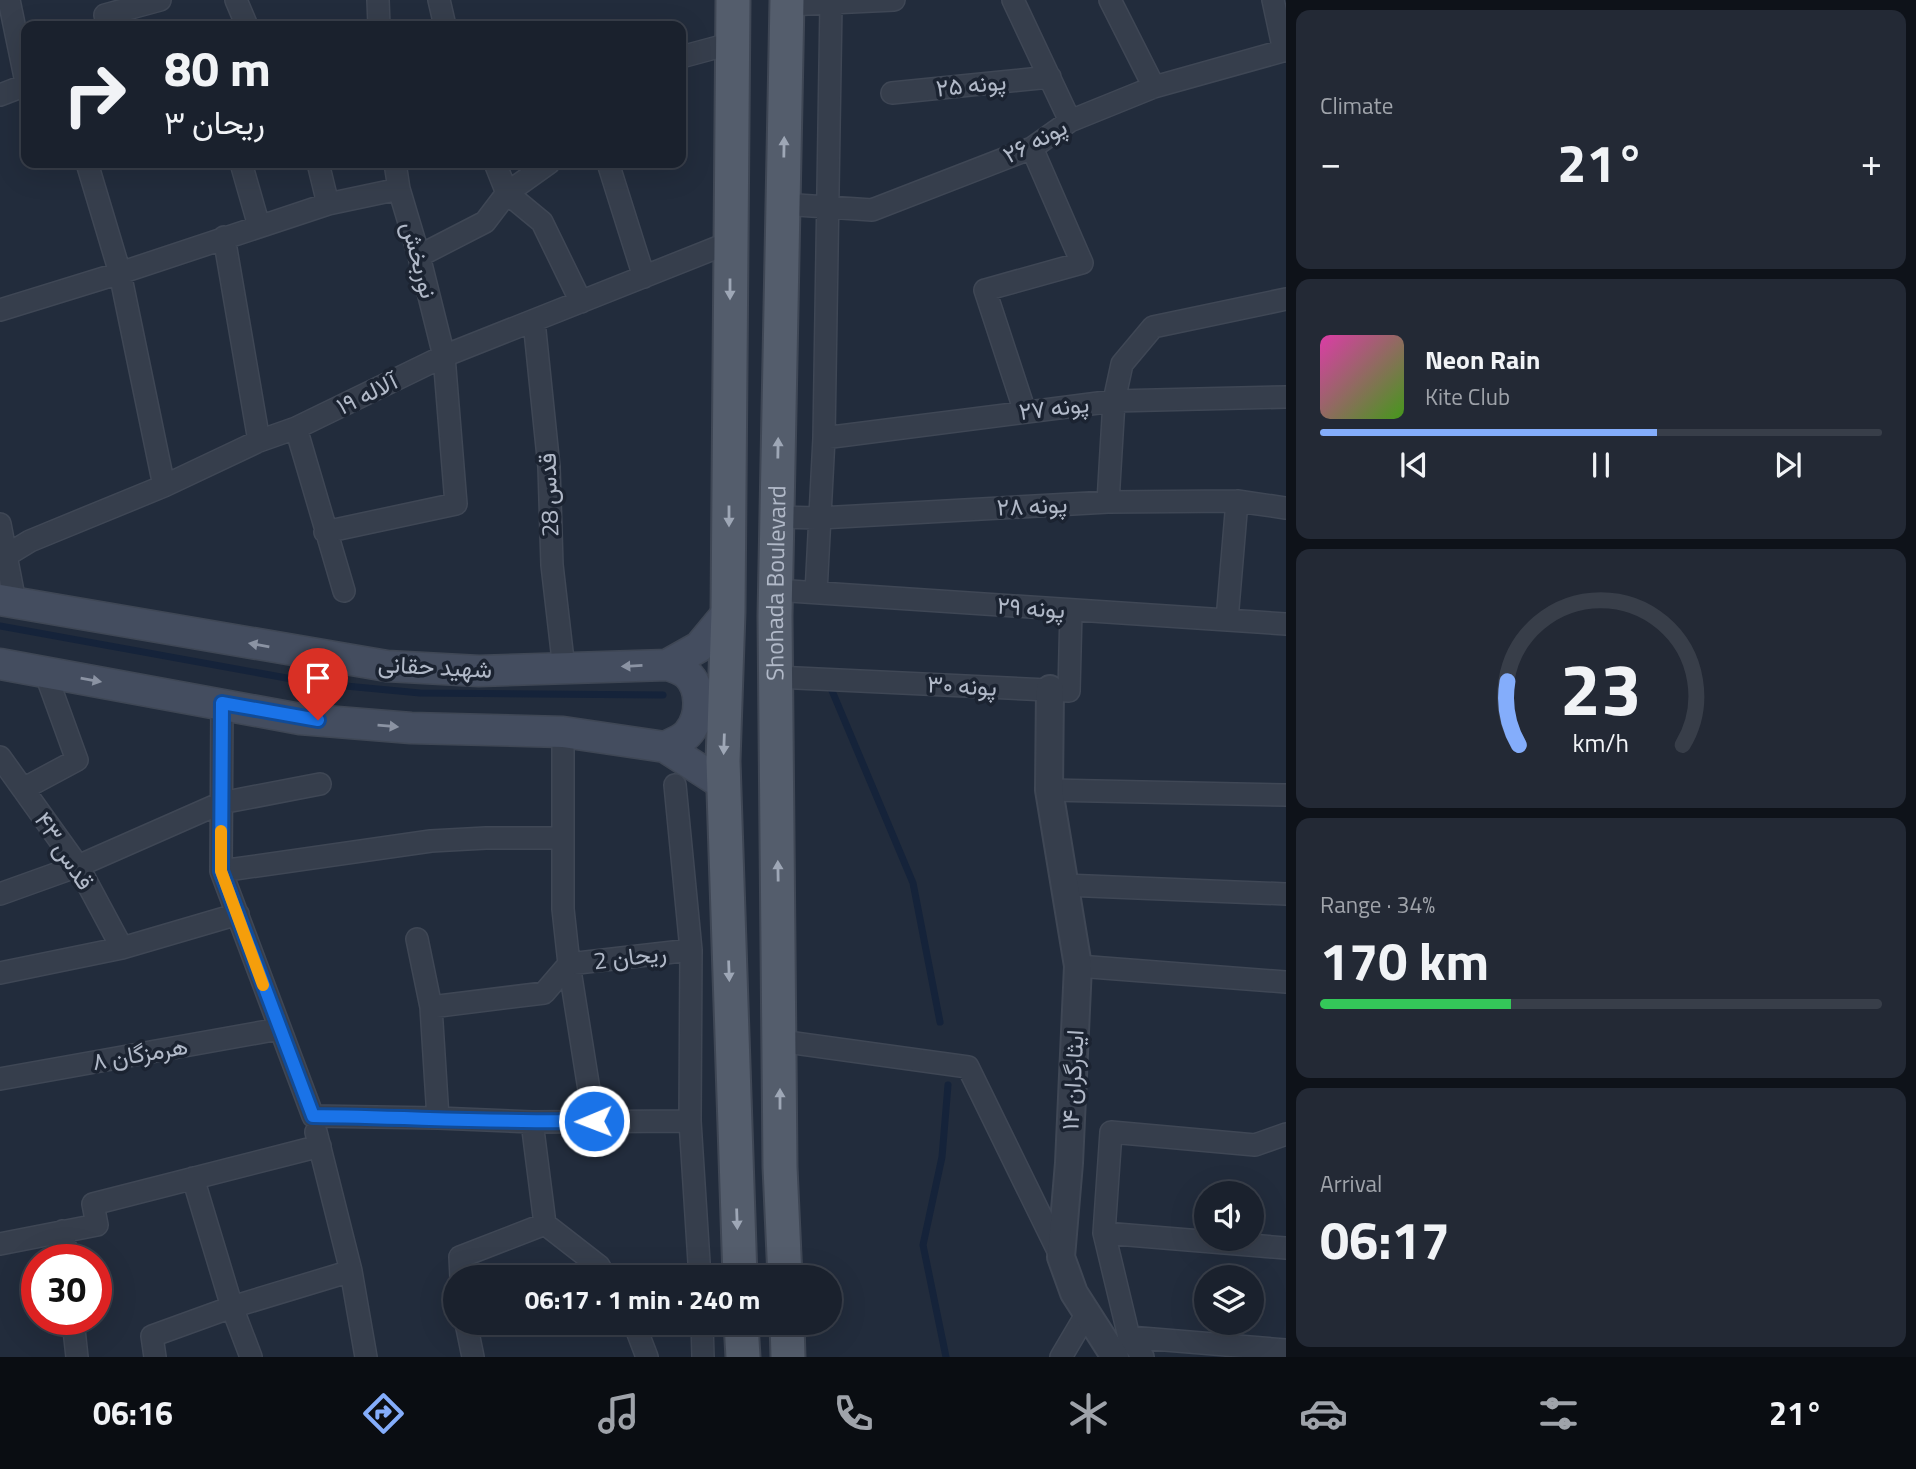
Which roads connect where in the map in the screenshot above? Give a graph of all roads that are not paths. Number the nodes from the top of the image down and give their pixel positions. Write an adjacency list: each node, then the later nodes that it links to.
1 (9, 0): 20 (street)
2 (160, 0): 13 (street)
3 (236, 0): 14 (street)
4 (378, 0): 15 (street)
5 (439, 0): 16 (street)
6 (733, 0): 17 (main road, Shohada Boulevard)
7 (894, 0): 12 (street)
8 (1013, 0): 21 (street)
9 (1110, 0): 23 (street)
10 (1273, 0): 18 (street)
11 (787, 2): 12 (street); 38 (main road, Shohada Boulevard, one-way to 11)
12 (831, 4): 39 (street)
13 (105, 14)
14 (245, 21)
15 (379, 21)
16 (443, 21)
17 (733, 43): 19 (street); 42 (main road, Shohada Boulevard)
18 (1285, 50): 23 (street, پونه ۲۶)
19 (686, 56)
20 (21, 59)
21 (1050, 77): 24 (street, پونه ۲۵); 26 (street)
22 (21, 86): 25 (street)
23 (1154, 87): 26 (street, پونه ۲۶)
24 (892, 93)
25 (0, 94)
26 (1070, 121): 27 (street, پونه ۲۶)
27 (1032, 148): 39 (street, پونه ۲۶); 53 (street)
28 (88, 168): 44 (street)
29 (242, 168): 40 (street)
30 (319, 168): 37 (street)
31 (396, 168): 35 (street, نوربخش)
32 (497, 168): 36 (street)
33 (542, 168): 36 (street)
34 (610, 168): 45 (street)
35 (399, 188): 37 (street); 43 (street, نوربخش)
36 (507, 193): 43 (street); 47 (street)
37 (328, 204): 40 (street)
38 (782, 204): 39 (street, پونه ۲۶); 61 (main road, Shohada Boulevard, one-way to 38)
39 (829, 207): 55 (street)
40 (259, 226): 41 (street)
41 (224, 237): 44 (street); 56 (street)
42 (731, 242): 45 (street, آلاله ۱۹); 71 (main road, Shohada Boulevard, one-way to 71)
43 (419, 256): 50 (street, نوربخش)
44 (120, 273): 48 (street); 57 (street)
45 (644, 277): 47 (street, آلاله ۱۹)
46 (1286, 299): 52 (street)
47 (581, 302): 49 (street, آلاله ۱۹)
48 (0, 310)
49 (534, 321): 50 (street, آلاله ۱۹); 76 (street, قدس 28)
50 (444, 356): 54 (street, آلاله ۱۹); 64 (street, نوربخش)
51 (1286, 397): 52 (street, پونه ۲۷)
52 (1114, 401): 53 (street, پونه ۲۷); 59 (street)
53 (1025, 412): 55 (street, پونه ۲۷)
54 (296, 428): 56 (street, آلاله ۱۹); 64 (street)
55 (824, 438): 62 (street)
56 (259, 442): 57 (street, آلاله ۱۹)
57 (164, 486): 65 (street, آلاله ۱۹)
58 (1237, 500): 59 (street, پونه ۲۸); 60 (street, پونه ۲۸); 72 (street)
59 (1108, 502): 62 (street, پونه ۲۸)
60 (1286, 508)
61 (777, 517): 62 (street, پونه ۲۸); 66 (main road, Shohada Boulevard)
62 (820, 518): 68 (street)
63 (0, 524): 65 (street)
64 (325, 532): 67 (street)
65 (7, 555): 69 (street)
66 (775, 590): 68 (street, پونه ۲۹); 78 (main road, Shohada Boulevard)
67 (344, 591)
68 (817, 593): 70 (street, پونه ۲۹)
69 (7, 601): 76 (main road, شهید حقانی, one-way to 69)
70 (1071, 611): 72 (street, پونه ۲۹); 79 (street)
71 (728, 612): 75 (main road, شهید حقانی); 86 (main road, Shohada Boulevard, one-way to 86)
72 (1227, 620): 73 (street, پونه ۲۹)
73 (1286, 624)
74 (0, 664): 77 (main road)
75 (667, 665): 76 (main road, شهید حقانی, one-way to 76); 82 (main road)
76 (564, 670)
77 (46, 672): 80 (main road, one-way to 80); 87 (street)
78 (776, 677): 79 (street, پونه ۳۰); 107 (main road, Shohada Boulevard, one-way to 78)
79 (1050, 689): 88 (street, ایثارگران ۱۴)
80 (222, 703): 81 (main road, one-way to 81); 90 (street)
81 (563, 732): 82 (main road); 91 (street)
82 (665, 747): 86 (main road)
83 (2, 765): 87 (street, قدس ۴۳)
84 (320, 783): 90 (street)
85 (675, 785): 100 (street)
86 (724, 785): 127 (main road, Shohada Boulevard, one-way to 127)
87 (23, 789): 92 (street, قدس ۴۳)
88 (1049, 790): 89 (street); 94 (street, ایثارگران ۱۴)
89 (1286, 795)
90 (221, 803): 92 (street); 93 (street)
91 (562, 838): 93 (street); 101 (street)
92 (78, 866): 95 (street); 99 (street, قدس ۴۳)
93 (221, 871): 97 (street)
94 (1064, 885): 96 (street); 102 (street, ایثارگران ۱۴)
95 (0, 894)
96 (1286, 894)
97 (237, 914): 99 (street); 106 (street)
98 (417, 939): 105 (street)
99 (122, 948): 103 (street)
100 (691, 950): 101 (street, ریحان 2); 112 (street)
101 (569, 964): 105 (street); 111 (street)
102 (1078, 966): 104 (street); 123 (street, ایثارگران ۱۴)
103 (0, 973)
104 (1286, 982)
105 (431, 1007): 110 (street)
106 (279, 1029): 108 (street, هرمزگان ۸); 109 (street)
107 (780, 1041): 123 (street); 128 (main road, Shohada Boulevard, one-way to 107)
108 (0, 1079)
109 (313, 1116): 110 (street); 115 (street)
110 (438, 1118): 113 (street)
111 (594, 1121): 112 (street); 113 (street)
112 (690, 1121): 126 (street)
113 (532, 1122): 117 (street)
114 (1286, 1134): 119 (street)
115 (320, 1146): 116 (street); 129 (street)
116 (193, 1178): 118 (street); 130 (street)
117 (545, 1224): 124 (street); 125 (street)
118 (64, 1231): 120 (street); 121 (street)
119 (1104, 1233): 122 (street); 138 (street)
120 (0, 1244)
121 (65, 1244)
122 (1286, 1248)
123 (1061, 1257): 131 (street, ایثارگران ۱۴)
124 (460, 1265)
125 (598, 1265)
126 (699, 1265)
127 (740, 1265)
128 (784, 1265)
129 (351, 1271): 130 (street); 143 (street)
130 (232, 1307): 141 (street); 142 (street)
131 (1087, 1313): 138 (street, ایثارگران ۱۴); 149 (street)
132 (75, 1335): 140 (street)
133 (468, 1335): 144 (street)
134 (639, 1335): 145 (street)
135 (702, 1335): 146 (street)
136 (742, 1335): 147 (main road)
137 (788, 1335): 148 (main road)
138 (1122, 1347): 139 (street); 150 (street)
139 (1286, 1350)
140 (77, 1357)
141 (155, 1357)
142 (251, 1357)
143 (366, 1357)
144 (473, 1357)
145 (647, 1357)
146 (703, 1357)
147 (743, 1357)
148 (789, 1357)
149 (1061, 1357)
150 (1143, 1357)

